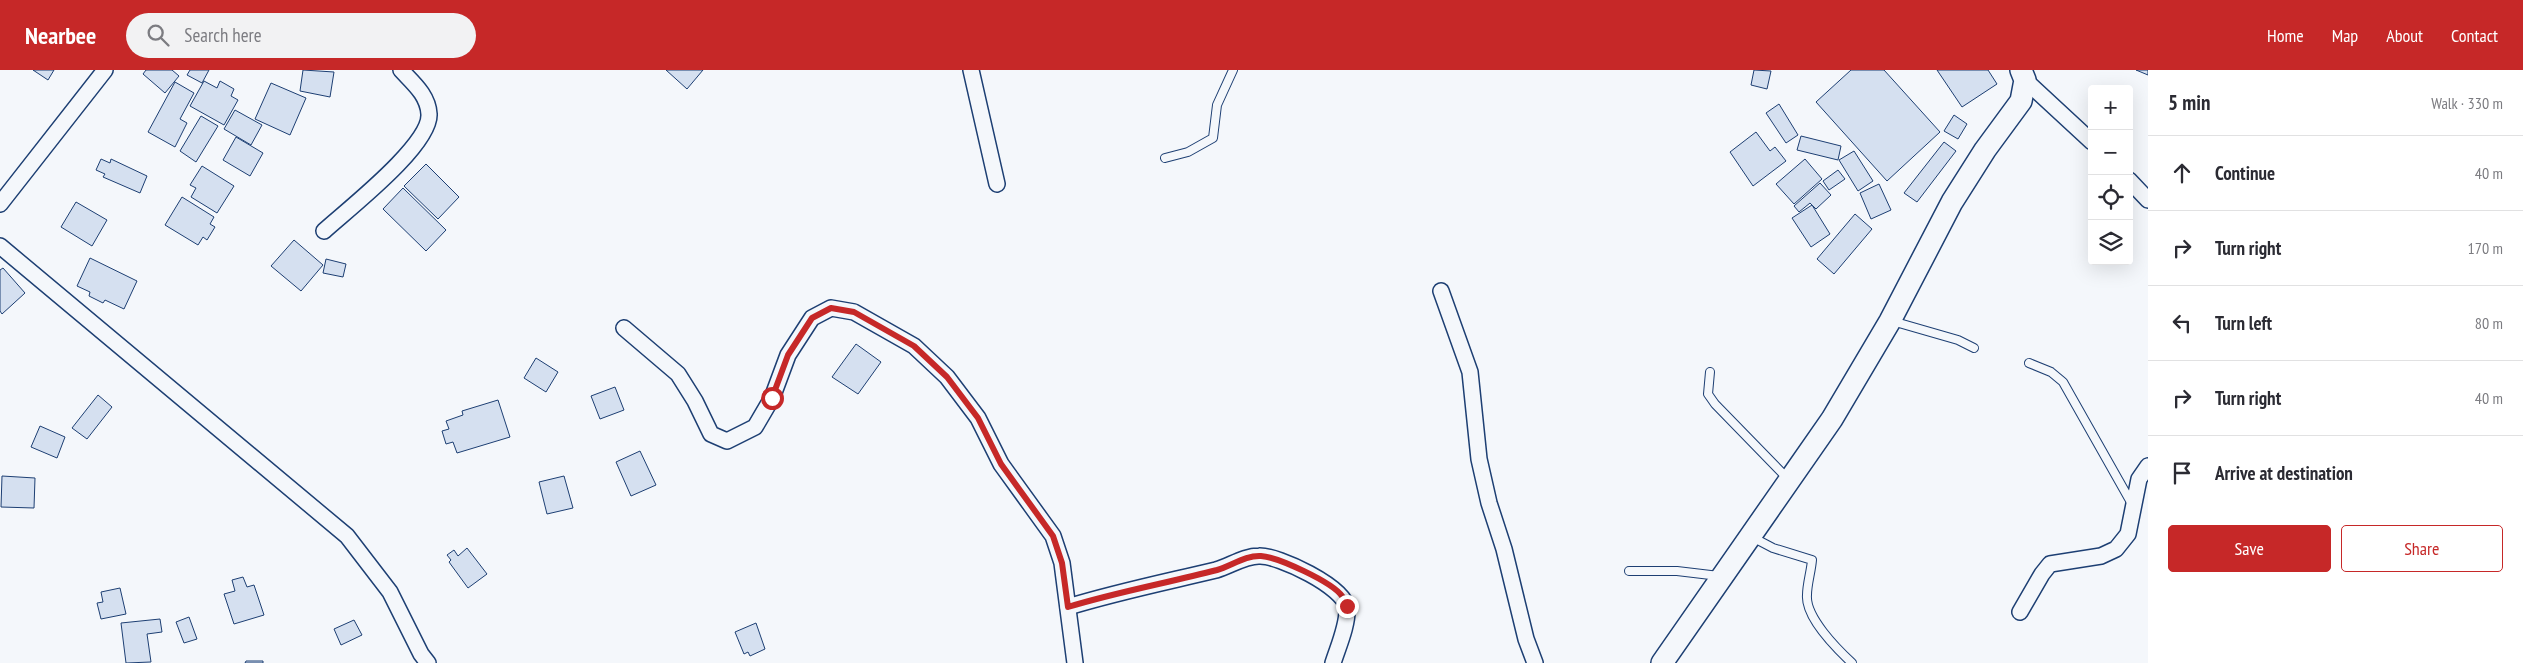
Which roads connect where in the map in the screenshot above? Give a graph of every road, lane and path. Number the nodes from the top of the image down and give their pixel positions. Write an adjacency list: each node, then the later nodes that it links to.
1 (105, 70): 11 (street)
2 (401, 70): 12 (street)
3 (971, 70): 9 (street)
4 (1233, 70): 7 (lane)
5 (2023, 75): 6 (street); 15 (main road)
6 (2088, 138)
7 (1165, 158)
8 (2138, 182): 10 (street)
9 (997, 184)
10 (2148, 200)
11 (0, 204)
12 (324, 232)
13 (0, 246): 28 (street)
14 (1441, 291): 31 (street)
15 (1890, 321): 17 (lane); 21 (main road)
16 (624, 328): 26 (street)
17 (1974, 348)
18 (2029, 363): 22 (lane)
19 (1710, 372): 21 (lane)
20 (2148, 466): 22 (street)
21 (1789, 480): 23 (main road)
22 (2135, 510): 27 (street)
23 (1750, 535): 25 (main road); 33 (lane)
24 (1629, 571): 25 (lane)
25 (1721, 577): 32 (main road)
26 (1068, 607): 29 (street); 30 (street)
27 (2020, 612)
28 (428, 663)
29 (1076, 663)
30 (1333, 663)
31 (1535, 663)
32 (1662, 663)
33 (1852, 663)

